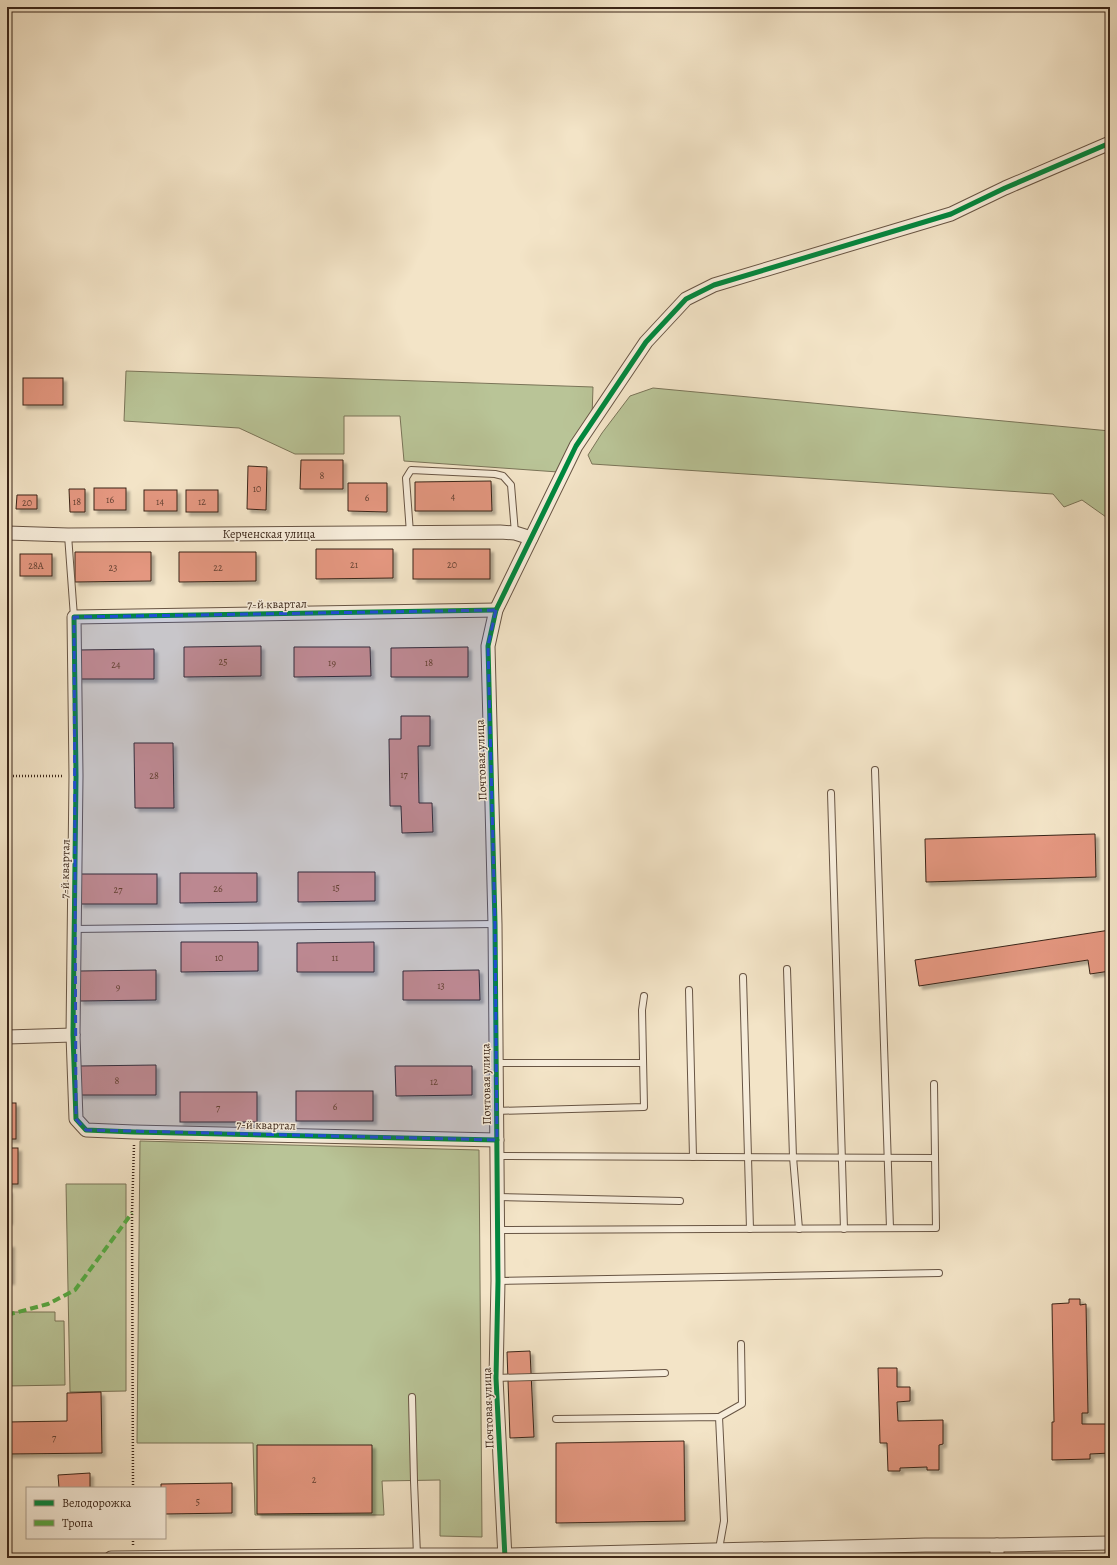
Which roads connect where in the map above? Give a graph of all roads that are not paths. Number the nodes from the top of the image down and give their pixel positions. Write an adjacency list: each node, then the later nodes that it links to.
1 (1110, 143): 6 (street, Почтовая улица)
2 (7, 533): 5 (street, Керченская улица)
3 (410, 533): 4 (street, Керченская улица); 4 (lane); 5 (street, Керченская улица)
4 (515, 533): 6 (street, Керченская улица)
5 (68, 535): 8 (lane)
6 (531, 538): 7 (street, Почтовая улица)
7 (496, 610): 8 (street, 7-й квартал); 11 (street, Почтовая улица)
8 (74, 617): 12 (street, 7-й квартал)
9 (875, 770): 29 (lane)
10 (831, 793): 28 (lane)
11 (496, 924): 12 (lane); 19 (street, Почтовая улица)
12 (74, 929): 17 (street, 7-й квартал)
13 (787, 969): 27 (lane)
14 (743, 977): 26 (lane)
15 (689, 990): 25 (lane)
16 (644, 996): 20 (lane)
17 (73, 1035): 18 (street); 23 (street, 7-й квартал)
18 (7, 1037)
19 (495, 1063): 20 (lane); 22 (street, Почтовая улица)
20 (643, 1063): 22 (lane)
21 (934, 1084): 30 (lane)
22 (496, 1111): 23 (street, Почтовая улица)
23 (497, 1140): 24 (street, Почтовая улица)
24 (497, 1156): 25 (lane); 31 (street, Почтовая улица)
25 (693, 1157): 26 (lane)
26 (748, 1157): 27 (lane); 34 (lane)
27 (793, 1157): 28 (lane); 35 (lane)
28 (843, 1157): 29 (lane); 36 (lane)
29 (887, 1158): 30 (lane); 33 (lane)
30 (935, 1158): 33 (lane)
31 (496, 1197): 32 (lane); 37 (street, Почтовая улица)
32 (680, 1201)
33 (890, 1228): 36 (lane)
34 (750, 1229): 35 (lane); 37 (lane)
35 (800, 1229): 36 (lane)
36 (844, 1229)
37 (497, 1230): 39 (street, Почтовая улица)
38 (939, 1273): 39 (lane)
39 (498, 1281): 42 (street, Почтовая улица)
40 (741, 1344): 44 (lane)
41 (665, 1373): 42 (lane)
42 (496, 1378): 51 (street, Почтовая улица)
43 (412, 1397): 49 (lane)
44 (718, 1417): 45 (lane); 48 (lane)
45 (556, 1419)
46 (1110, 1543): 47 (street)
47 (997, 1552): 48 (street)
48 (719, 1554): 51 (street)
49 (417, 1555): 50 (street); 51 (street)
50 (200, 1557): 52 (street)
51 (505, 1557)
52 (111, 1558)

